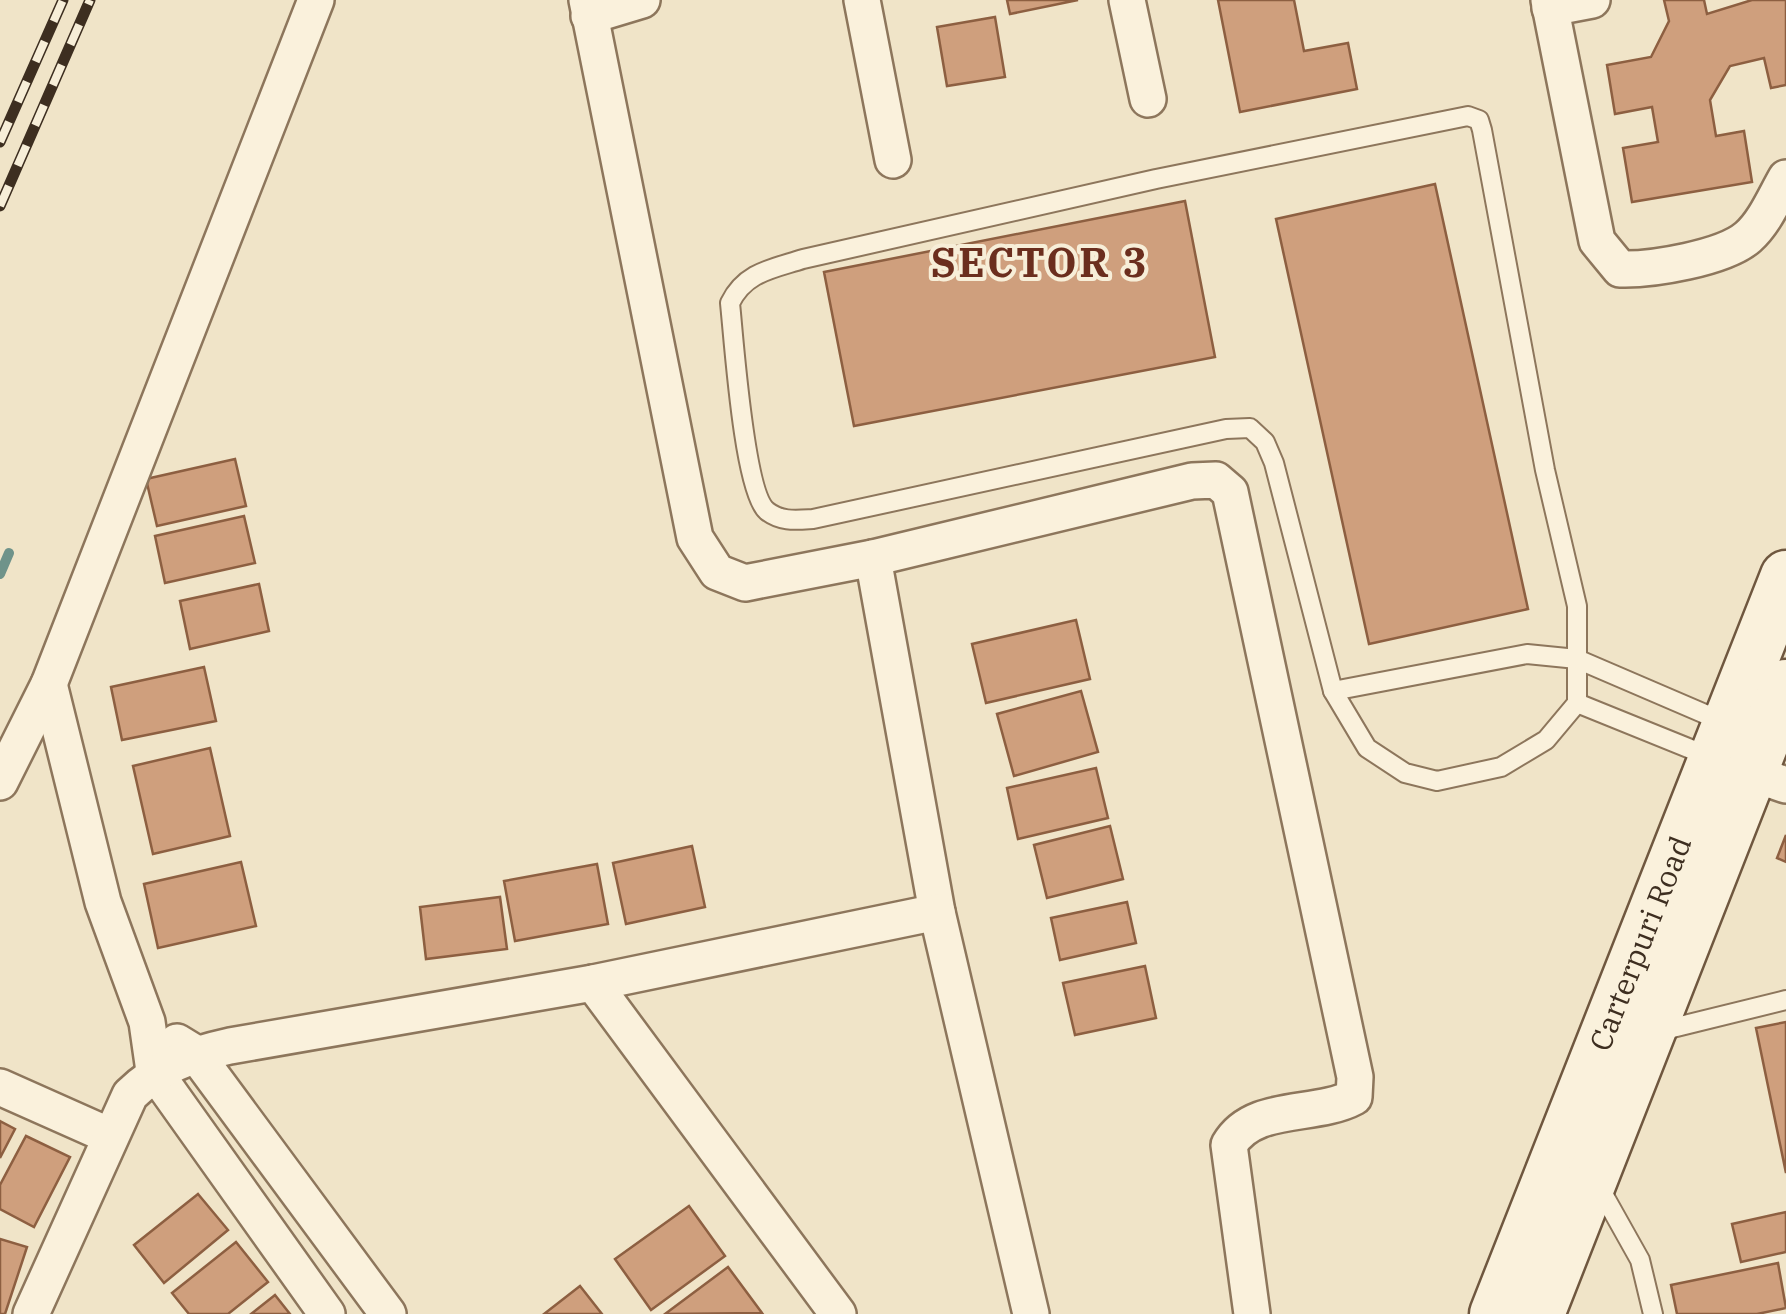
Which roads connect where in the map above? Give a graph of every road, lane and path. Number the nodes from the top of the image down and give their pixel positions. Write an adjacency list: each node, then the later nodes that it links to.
1 (316, 0): 14 (street)
2 (642, 0): 7 (street)
3 (862, 0): 9 (street)
4 (1128, 0): 8 (street)
5 (1592, 0): 6 (street)
6 (1549, 4): 10 (street)
7 (588, 8): 11 (street)
8 (1148, 99)
9 (893, 160)
10 (1786, 178)
11 (873, 558): 20 (street); 35 (street)
12 (1786, 576): 18 (main road, Carterpuri Road)
13 (1577, 659): 16 (lane); 16 (lane); 17 (lane); 18 (lane)
14 (50, 684): 19 (street); 23 (street)
15 (1786, 685): 18 (main road, Carterpuri Road)
16 (1334, 691): 17 (lane)
17 (1576, 703): 18 (lane)
18 (1748, 756): 24 (main road, Carterpuri Road); 36 (main road, Carterpuri Road)
19 (0, 782)
20 (937, 912): 21 (street); 34 (street)
21 (593, 983): 25 (street); 33 (street)
22 (1786, 1000): 24 (lane)
23 (147, 1022): 25 (street); 26 (street)
24 (1650, 1034): 29 (main road, Carterpuri Road)
25 (194, 1054): 26 (street); 32 (street)
26 (154, 1071): 28 (street); 31 (street)
27 (0, 1086): 28 (street)
28 (110, 1136): 30 (street)
29 (1592, 1176): 37 (main road, Carterpuri Road); 38 (lane)
30 (31, 1314)
31 (327, 1314)
32 (388, 1314)
33 (838, 1314)
34 (1031, 1314)
35 (1252, 1314)
36 (1495, 1314)
37 (1538, 1314)
38 (1653, 1314)

